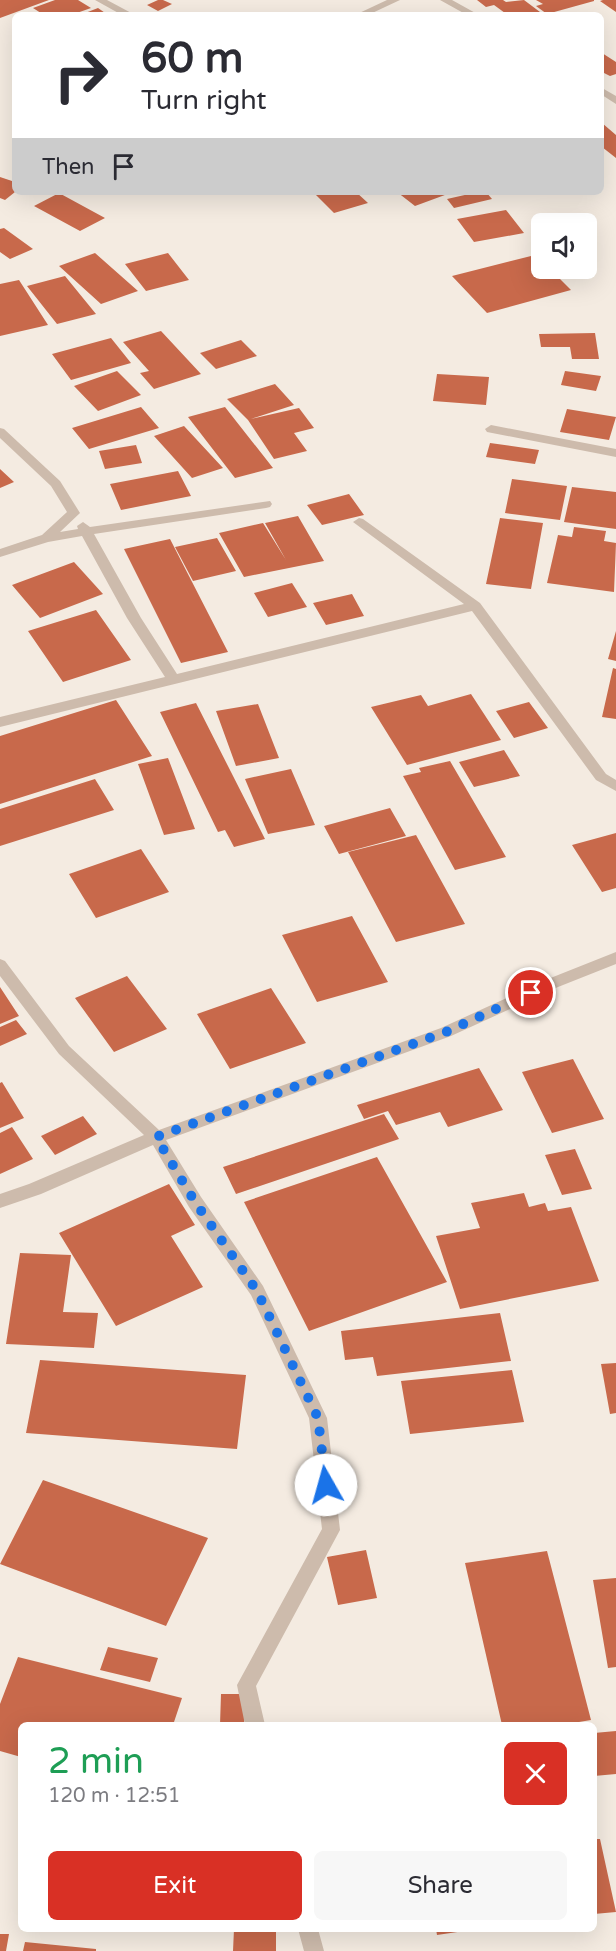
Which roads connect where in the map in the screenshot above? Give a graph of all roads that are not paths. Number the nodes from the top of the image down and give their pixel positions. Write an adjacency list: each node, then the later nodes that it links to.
1 (100, 0): 4 (street)
2 (395, 0): 5 (street)
3 (445, 0): 6 (street)
4 (124, 12)
5 (367, 12)
6 (468, 12)
7 (604, 93): 8 (street)
8 (616, 102)
9 (491, 429): 11 (street)
10 (0, 432): 13 (street)
11 (616, 453)
12 (266, 504): 15 (street)
13 (74, 513): 15 (street); 16 (street)
14 (359, 522): 18 (street)
15 (88, 532): 16 (street); 19 (street)
16 (46, 538): 17 (street)
17 (0, 553)
18 (475, 606): 19 (street); 21 (street)
19 (174, 681): 20 (street)
20 (0, 722)
21 (616, 786)
22 (616, 958): 24 (street)
23 (0, 965): 24 (street)
24 (156, 1137): 25 (street); 26 (street)
25 (0, 1201)
26 (254, 1722)
27 (309, 1932): 28 (street)
28 (314, 1951)

